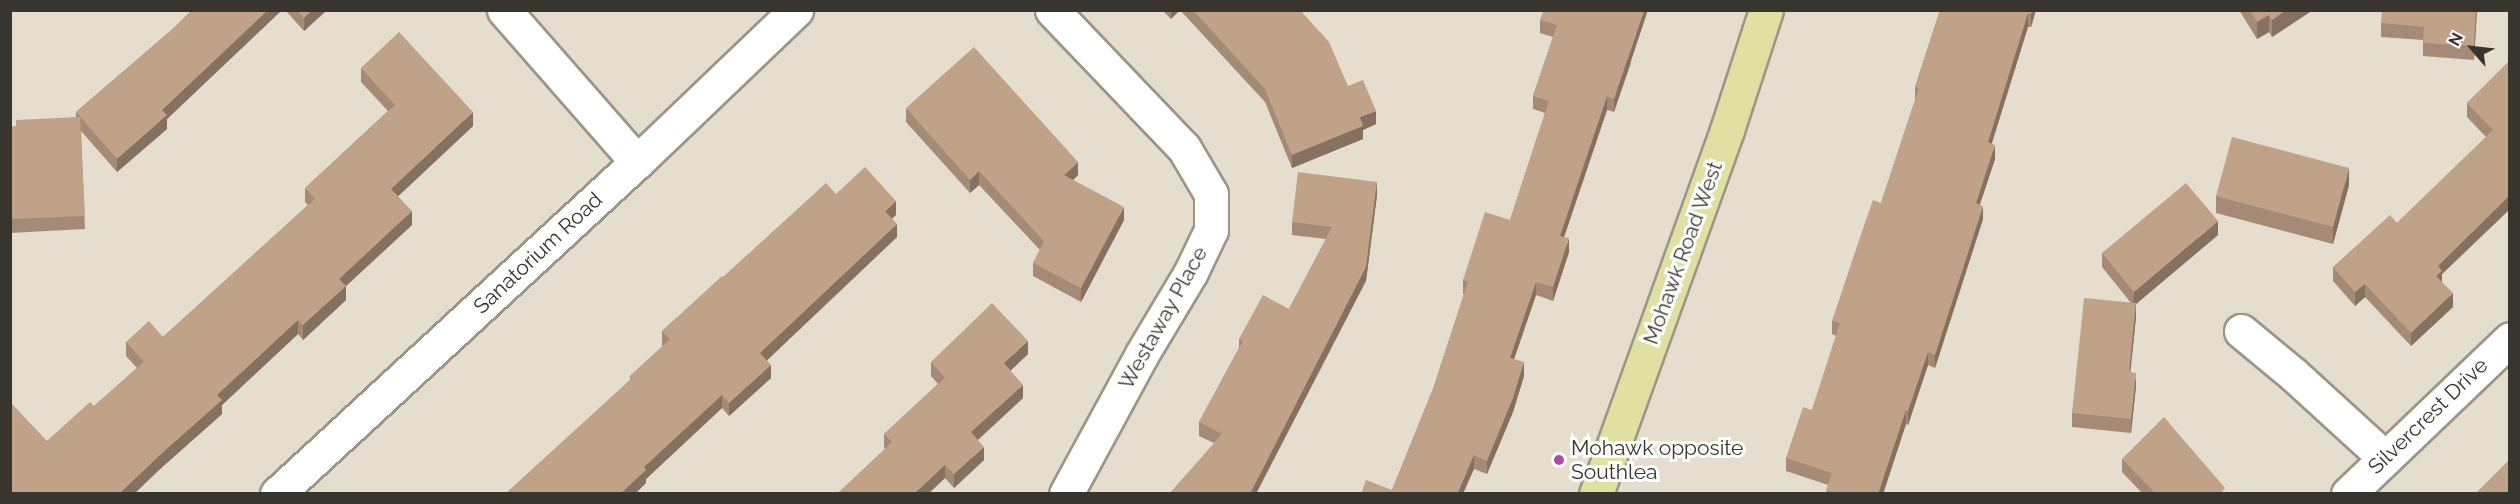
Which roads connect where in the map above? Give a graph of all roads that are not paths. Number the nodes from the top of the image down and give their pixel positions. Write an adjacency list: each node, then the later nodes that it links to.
1 (504, 10): 5 (street)
2 (796, 10): 5 (street, Sanatorium Road)
3 (1052, 10): 10 (street, Westaway Place)
4 (1766, 10): 11 (main road, Mohawk Road West)
5 (637, 162): 9 (street, Sanatorium Road)
6 (2241, 331): 8 (street)
7 (2510, 339): 8 (street, Silvercrest Drive)
8 (2385, 458): 12 (street, Silvercrest Drive)
9 (277, 494)
10 (1066, 494)
11 (1596, 494)
12 (2348, 494)

